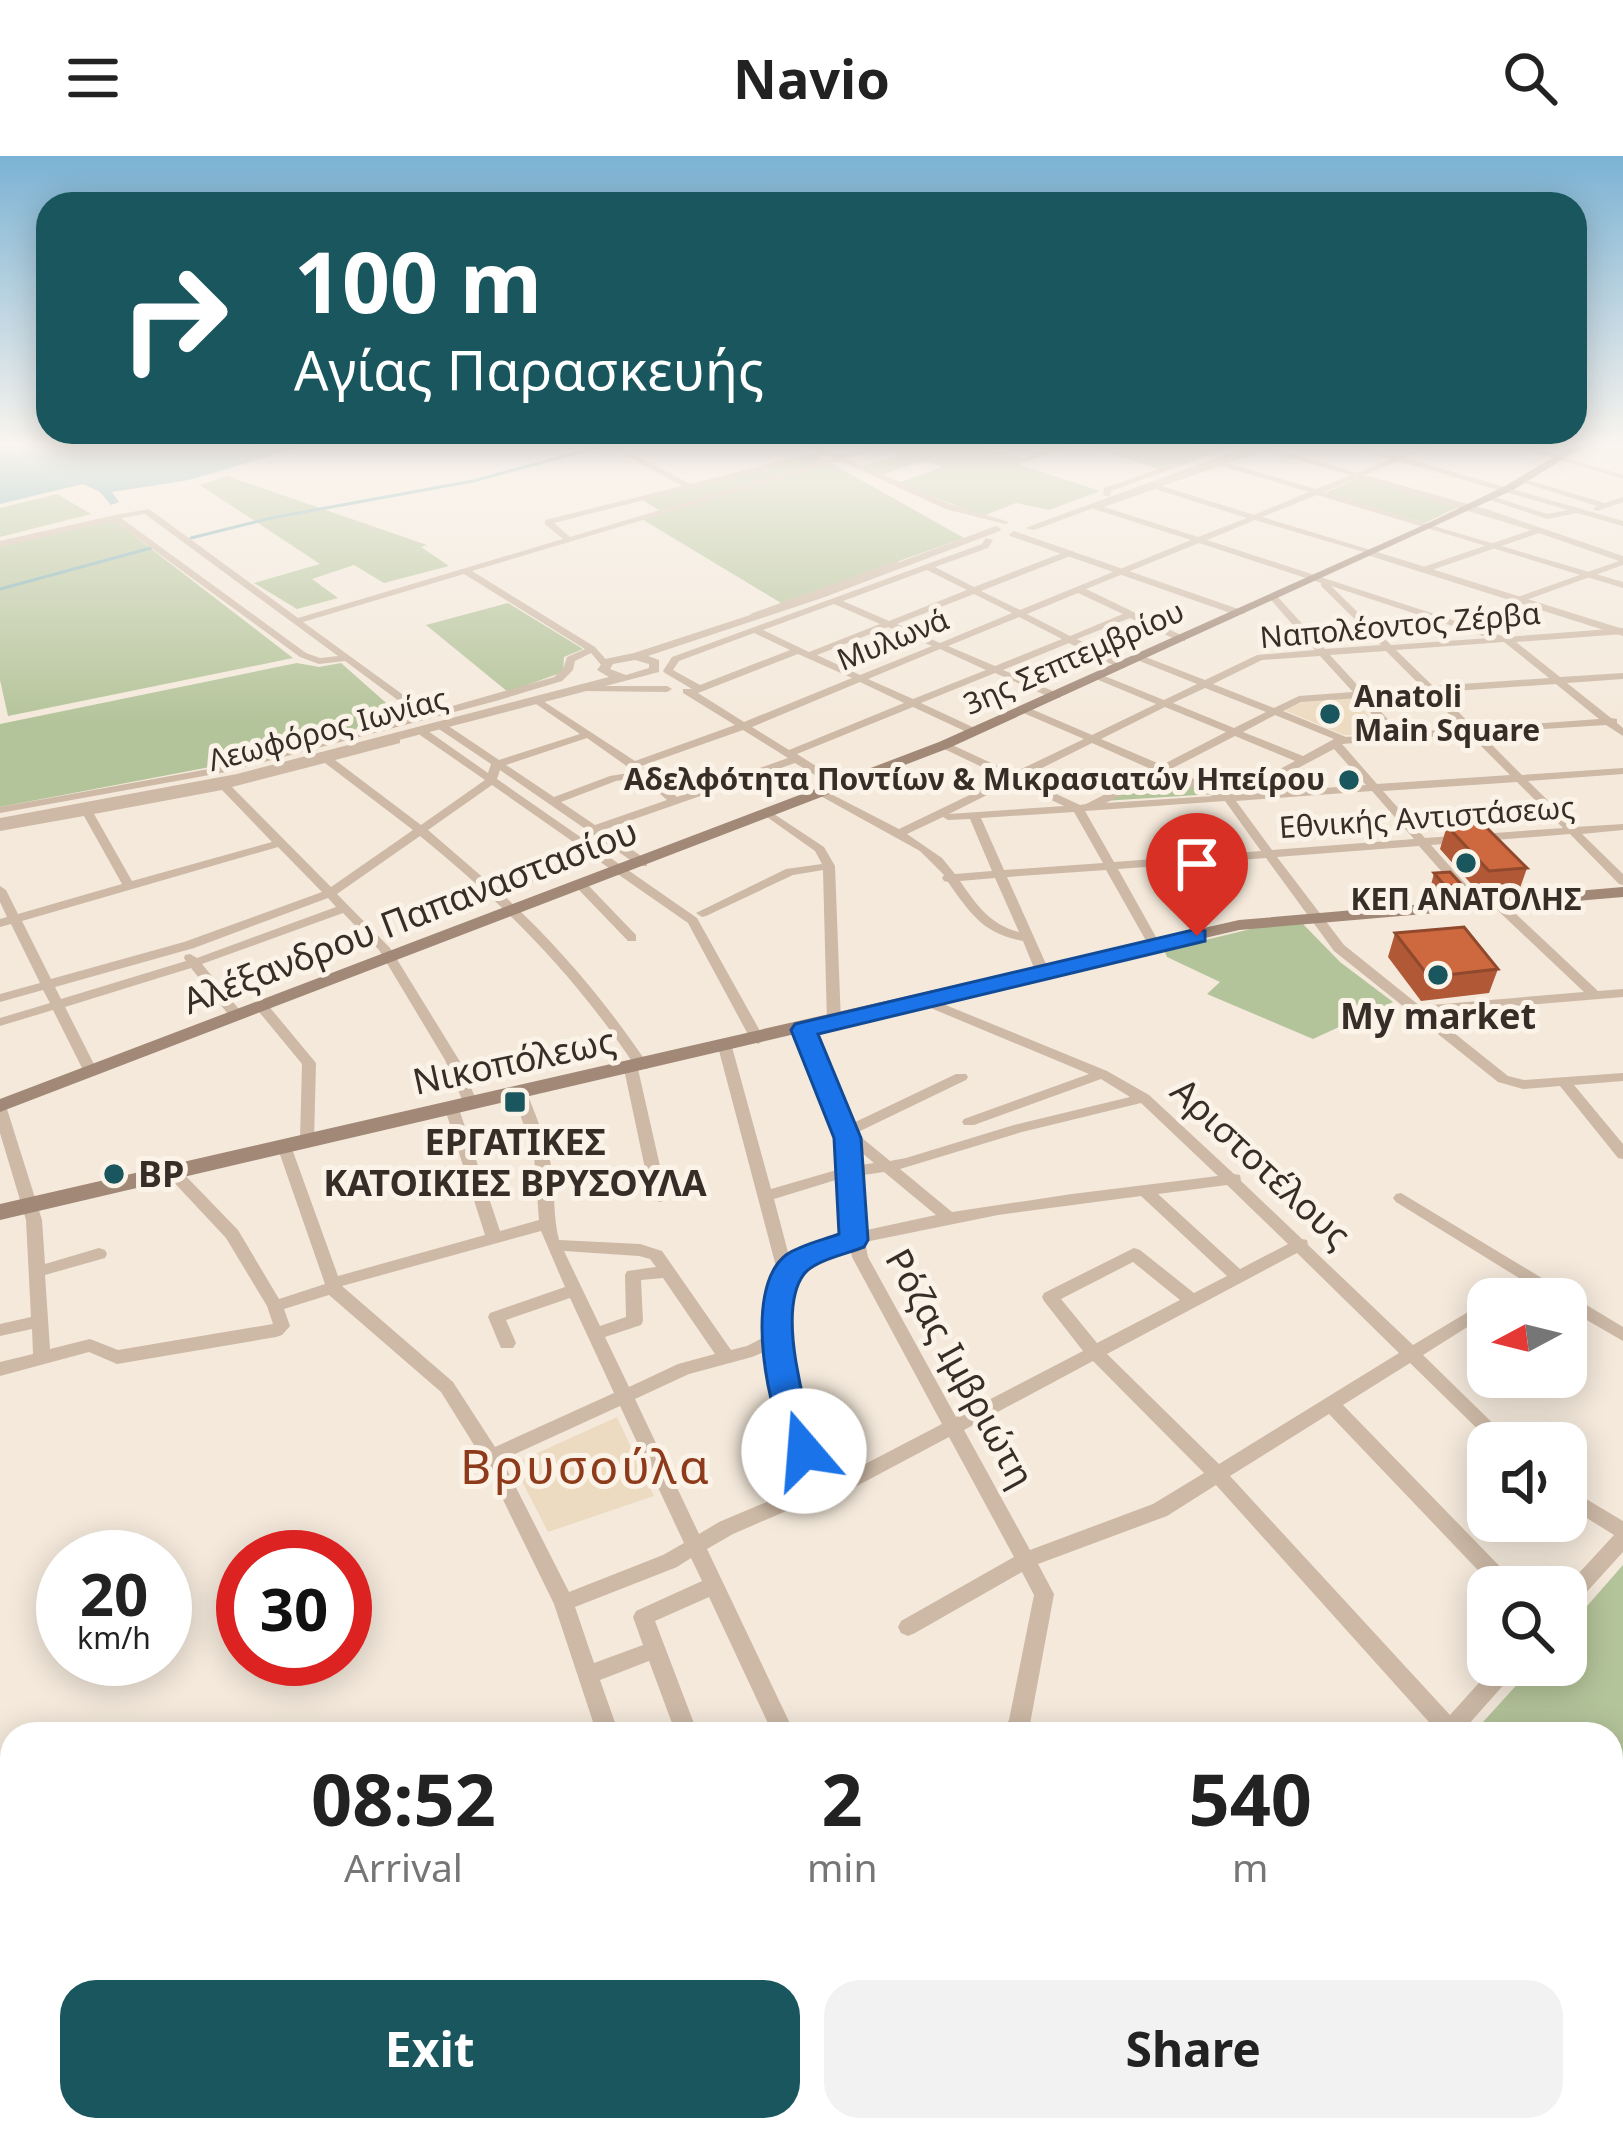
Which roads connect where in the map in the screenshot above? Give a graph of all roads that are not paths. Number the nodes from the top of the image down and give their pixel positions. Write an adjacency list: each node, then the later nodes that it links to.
1 (32, 537): 21 (street)
2 (138, 537): 54 (street)
3 (181, 537): 41 (street)
4 (565, 537): 18 (street)
5 (580, 537): 18 (street)
6 (984, 537): 56 (street, Λεωφόρος Ιωνίας)
7 (986, 537): 56 (street, Λεωφόρος Ιωνίας)
8 (996, 537): 26 (street)
9 (1026, 537): 20 (street)
10 (1037, 537): 20 (street)
11 (1188, 537): 19 (street)
12 (1206, 537): 19 (street, Μυλωνά)
13 (1315, 537): 24 (street)
14 (1407, 537): 24 (main road, 3ης Σεπτεμβρίου)
15 (1467, 537): 22 (street)
16 (1520, 537): 22 (street)
17 (1558, 537): 25 (street)
18 (569, 540): 28 (street)
19 (1198, 540): 29 (street, Μυλωνά); 31 (street)
20 (1043, 542): 23 (street)
21 (0, 544)
22 (1496, 545): 27 (street); 30 (street)
23 (1070, 553): 29 (street); 33 (street)
24 (1371, 554): 27 (street); 31 (main road, 3ης Σεπτεμβρίου)
25 (1623, 560): 30 (street)
26 (928, 567): 33 (street); 37 (street)
27 (1424, 570): 36 (street)
28 (466, 571): 41 (street); 49 (street)
29 (1123, 572): 34 (street, Μυλωνά); 38 (street)
30 (1589, 574): 32 (street); 36 (street)
31 (1318, 580): 35 (main road, 3ης Σεπτεμβρίου); 47 (street); 50 (street)
32 (1623, 586)
33 (973, 590): 39 (street); 42 (street)
34 (1080, 590): 39 (street, Μυλωνά); 40 (street)
35 (1274, 598): 38 (main road, 3ης Σεπτεμβρίου); 52 (street)
36 (1518, 600): 44 (street)
37 (835, 602): 42 (street); 43 (street)
38 (1240, 613): 45 (main road, 3ης Σεπτεμβρίου)
39 (1021, 614): 46 (street); 48 (street, Μυλωνά)
40 (1131, 614): 45 (street); 46 (street)
41 (300, 620): 54 (street)
42 (887, 624): 48 (street); 51 (street)
43 (754, 629): 51 (street); 68 (street)
44 (1622, 632): 47 (street, Ναπολέοντος Ζέρβα)
45 (1182, 639): 55 (main road, 3ης Σεπτεμβρίου)
46 (1069, 640): 58 (street); 59 (street)
47 (1509, 641): 50 (street, Ναπολέοντος Ζέρβα); 64 (street)
48 (940, 646): 59 (street); 63 (street, Μυλωνά)
49 (592, 649): 53 (street); 57 (street); 77 (street)
50 (1390, 649): 52 (street, Ναπολέοντος Ζέρβα); 67 (street)
51 (804, 652): 63 (street); 68 (street)
52 (1323, 653): 65 (street, Ναπολέοντος Ζέρβα); 69 (street)
53 (632, 656): 56 (street); 57 (street, Λεωφόρος Ιωνίας)
54 (349, 658): 77 (street)
55 (1140, 658): 58 (main road, 3ης Σεπτεμβρίου); 65 (street)
56 (656, 662): 62 (street, Λεωφόρος Ιωνίας); 68 (street)
57 (604, 665): 62 (street); 77 (street, Λεωφόρος Ιωνίας)
58 (1123, 666): 61 (main road, 3ης Σεπτεμβρίου)
59 (994, 669): 70 (street); 72 (street)
60 (1623, 676): 64 (street)
61 (1100, 677): 70 (main road, 3ης Σεπτεμβρίου); 73 (street)
62 (625, 678): 66 (street); 77 (street, Λεωφόρος Ιωνίας)
63 (860, 678): 72 (street); 78 (street, Μυλωνά)
64 (1561, 680): 67 (street); 76 (street)
65 (1206, 684): 73 (street, Ναπολέοντος Ζέρβα); 75 (street)
66 (667, 689): 71 (street, Λεωφόρος Ιωνίας); 78 (street)
67 (1428, 689): 69 (street); 80 (street)
68 (694, 691): 78 (street)
69 (1358, 693): 75 (street); 84 (street)
70 (1056, 696): 74 (main road, 3ης Σεπτεμβρίου)
71 (540, 702): 77 (street, Λεωφόρος Ιωνίας); 83 (street)
72 (911, 702): 81 (street); 88 (street)
73 (1166, 704): 79 (street); 85 (street, Ναπολέοντος Ζέρβα)
74 (1025, 710): 81 (main road, 3ης Σεπτεμβρίου); 85 (street)
75 (1273, 710): 79 (street); 86 (street)
76 (1616, 721): 80 (street); 82 (street)
77 (432, 724): 89 (street, Λεωφόρος Ιωνίας); 91 (street); 97 (street); 109 (street)
78 (738, 728): 88 (street); 93 (street, Μυλωνά)
79 (1233, 731): 90 (street); 92 (street)
80 (1471, 731): 84 (street); 96 (street)
81 (975, 732): 87 (main road, 3ης Σεπτεμβρίου)
82 (1623, 734)
83 (586, 735): 91 (street); 93 (street)
84 (1397, 736): 86 (street)
85 (1094, 740): 92 (street); 95 (street, Ναπολέοντος Ζέρβα)
86 (1339, 741): 90 (street); 99 (street)
87 (944, 745): 95 (street); 100 (main road, 3ης Σεπτεμβρίου)
88 (795, 756): 100 (street); 103 (street)
89 (327, 759): 98 (street, Λεωφόρος Ιωνίας); 114 (street)
90 (1301, 759): 101 (street)
91 (496, 765): 97 (street); 104 (street)
92 (1159, 768): 102 (street); 105 (street)
93 (638, 769): 103 (street); 104 (street, Μυλωνά)
94 (1623, 771): 96 (street)
95 (1016, 778): 105 (street); 110 (street, Ναπολέοντος Ζέρβα)
96 (1518, 778): 99 (street); 113 (street)
97 (491, 781): 114 (street); 118 (street)
98 (224, 786): 106 (street, Λεωφόρος Ιωνίας); 117 (street)
99 (1375, 788): 101 (street); 116 (street)
100 (833, 790): 107 (main road, Αλέξανδρου Παπαναστασίου); 115 (street)
101 (1244, 797): 102 (street)
102 (1228, 798): 105 (street); 119 (street)
103 (674, 800): 112 (street)
104 (551, 802): 112 (street)
105 (1083, 808): 108 (street); 122 (street)
106 (87, 812): 109 (street, Λεωφόρος Ιωνίας); 128 (street)
107 (771, 815): 120 (main road, Αλέξανδρου Παπαναστασίου); 121 (street)
108 (974, 815): 110 (street); 124 (street)
109 (0, 819)
110 (933, 820): 115 (street)
111 (1623, 827): 113 (street, Εθνικής Αντιστάσεως)
112 (593, 830): 120 (street)
113 (1572, 831): 116 (street, Εθνικής Αντιστάσεως); 126 (street)
114 (418, 832): 130 (street); 132 (street)
115 (896, 835): 125 (street)
116 (1423, 842): 119 (street, Εθνικής Αντιστάσεως); 133 (street)
117 (280, 843): 128 (street); 132 (street)
118 (598, 854): 123 (street); 130 (street)
119 (1267, 854): 122 (street, Εθνικής Αντιστάσεως); 137 (street)
120 (643, 863): 123 (main road, Αλέξανδρου Παπαναστασίου)
121 (829, 866): 136 (street); 156 (street)
122 (1111, 866): 124 (street, Εθνικής Αντιστάσεως); 141 (street)
123 (622, 871): 127 (main road, Αλέξανδρου Παπαναστασίου); 158 (street)
124 (999, 874): 125 (street, Εθνικής Αντιστάσεως); 140 (street)
125 (948, 878): 140 (street)
126 (1623, 881)
127 (582, 886): 135 (main road, Αλέξανδρου Παπαναστασίου); 139 (street)
128 (129, 887): 138 (street)
129 (0, 890): 138 (street)
130 (491, 892): 135 (street)
131 (1623, 892): 133 (main road, Νικοπόλεως)
132 (330, 893): 134 (street); 142 (street)
133 (1486, 903): 137 (main road, Νικοπόλεως); 147 (street)
134 (345, 908): 143 (street); 144 (street)
135 (515, 911): 143 (main road, Αλέξανδρου Παπαναστασίου); 160 (street)
136 (702, 913)
137 (1312, 917): 141 (main road, Νικοπόλεως); 153 (street)
138 (7, 921): 146 (street)
139 (632, 938)
140 (1028, 938): 145 (street)
141 (1155, 946): 145 (main road, Νικοπόλεως)
142 (181, 947): 144 (street); 146 (street)
143 (390, 958): 152 (main road, Αλέξανδρου Παπαναστασίου); 168 (street)
144 (194, 963): 151 (street); 154 (street)
145 (1043, 973): 150 (main road, Νικοπόλεως)
146 (46, 986): 149 (street); 151 (street)
147 (1595, 995): 148 (street); 153 (street)
148 (1621, 995)
149 (0, 998)
150 (926, 1001): 156 (main road, Νικοπόλεως); 162 (street, Αριστοτέλους)
151 (57, 1004): 155 (street); 161 (street)
152 (262, 1007): 154 (main road, Αλέξανδρου Παπαναστασίου); 172 (street)
153 (1417, 1010): 165 (street)
154 (237, 1016): 161 (main road, Αλέξανδρου Παπαναστασίου)
155 (0, 1022)
156 (834, 1023): 157 (main road, Νικοπόλεως)
157 (804, 1030): 158 (main road, Νικοπόλεως); 171 (street, Ρόζας Ιμβριώτη)
158 (758, 1040): 159 (main road, Νικοπόλεως)
159 (725, 1047): 160 (main road, Νικοπόλεως); 180 (street)
160 (636, 1068): 166 (main road, Νικοπόλεως); 181 (street)
161 (91, 1072): 169 (main road, Αλέξανδρου Παπαναστασίου)
162 (1102, 1073): 167 (street, Αριστοτέλους); 170 (street)
163 (961, 1076): 171 (street)
164 (1623, 1077): 165 (street)
165 (1564, 1082): 174 (street)
166 (520, 1094): 168 (main road, Νικοπόλεως); 186 (street)
167 (1144, 1098): 175 (street); 178 (street, Αριστοτέλους)
168 (461, 1106): 172 (main road, Νικοπόλεως); 187 (street)
169 (0, 1108): 183 (street)
170 (969, 1122)
171 (846, 1132): 175 (street); 177 (street, Ρόζας Ιμβριώτη)
172 (307, 1140): 173 (main road, Νικοπόλεως)
173 (284, 1146): 176 (main road, Νικοπόλεως); 197 (street)
174 (1623, 1154)
175 (888, 1167): 177 (street); 185 (street)
176 (173, 1172): 183 (main road, Νικοπόλεως); 200 (street)
177 (849, 1172): 180 (street); 188 (street, Ρόζας Ιμβριώτη)
178 (1235, 1179): 179 (street); 189 (street, Αριστοτέλους)
179 (1146, 1191): 185 (street); 195 (street)
180 (767, 1196): 194 (street)
181 (659, 1198)
182 (1401, 1198): 196 (street)
183 (31, 1205): 184 (main road, Νικοπόλεως); 192 (street)
184 (0, 1212)
185 (948, 1217): 188 (street)
186 (545, 1224): 187 (street); 190 (street)
187 (494, 1238): 197 (street)
188 (854, 1240): 194 (street); 217 (street, Ρόζας Ιμβριώτη)
189 (1300, 1244): 195 (street); 210 (street, Αριστοτέλους)
190 (553, 1245): 193 (street); 198 (street)
191 (99, 1254): 192 (street)
192 (36, 1272): 203 (street)
193 (669, 1273): 205 (street); 211 (street)
194 (786, 1274): 207 (street)
195 (1239, 1277): 199 (street)
196 (1532, 1278)
197 (333, 1285): 200 (street); 218 (street)
198 (574, 1290): 205 (street); 208 (street)
199 (1193, 1301): 209 (street); 209 (street)
200 (275, 1306): 212 (street)
201 (1587, 1312): 206 (street)
202 (1467, 1319): 210 (street)
203 (40, 1321): 204 (street); 212 (street)
204 (0, 1330)
205 (594, 1334): 214 (street)
206 (1623, 1335)
207 (775, 1339): 211 (street); 220 (street)
208 (507, 1343)
209 (1096, 1353): 217 (street); 219 (street)
210 (1413, 1354): 215 (street); 216 (street, Αριστοτέλους)
211 (726, 1356): 214 (street)
212 (42, 1357): 213 (street)
213 (0, 1369)
214 (623, 1396): 218 (street); 223 (street)
215 (1332, 1405): 219 (street); 225 (street)
216 (1483, 1422)
217 (956, 1428): 220 (street); 224 (street, Ρόζας Ιμβριώτη)
218 (491, 1457): 228 (street)
219 (1218, 1475): 224 (street); 237 (street)
220 (818, 1489): 223 (street)
221 (1587, 1510): 222 (street)
222 (1623, 1535): 226 (street)
223 (694, 1546): 227 (street); 228 (street)
224 (1028, 1559): 229 (street); 236 (street, Ρόζας Ιμβριώτη)
225 (1487, 1566)
226 (1587, 1576)
227 (712, 1586): 230 (street); 235 (street)
228 (564, 1603): 231 (street)
229 (908, 1628)
230 (653, 1650): 231 (street); 234 (street)
231 (588, 1675): 233 (street)
232 (1489, 1686): 238 (street)
233 (604, 1722)
234 (682, 1722)
235 (778, 1722)
236 (1019, 1722)
237 (1439, 1722)
238 (1457, 1722)

